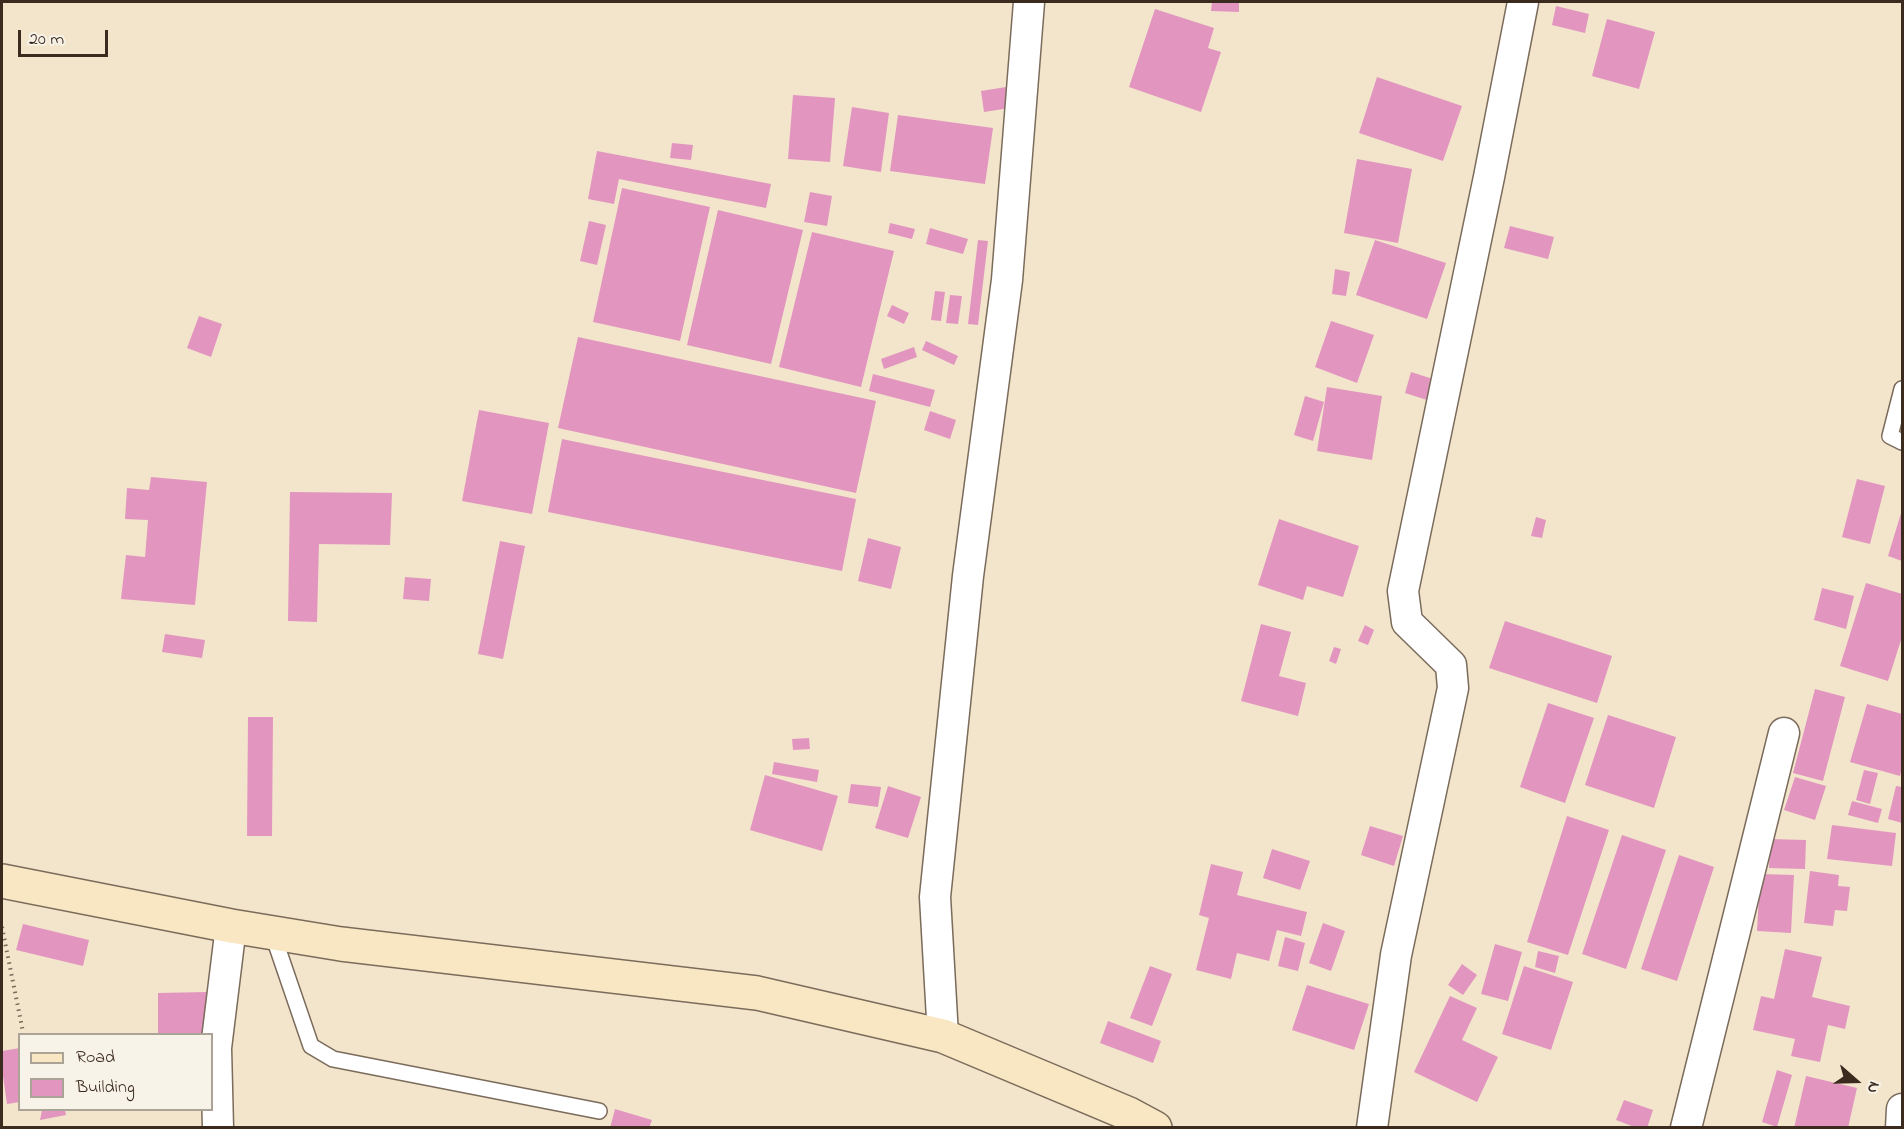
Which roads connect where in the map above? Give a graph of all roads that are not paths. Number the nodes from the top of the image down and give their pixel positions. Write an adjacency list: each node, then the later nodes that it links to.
1 (1029, 2): 9 (street)
2 (1524, 2): 14 (street)
3 (1902, 388): 4 (lane)
4 (1902, 442)
5 (1784, 733): 15 (street)
6 (2, 880): 7 (street)
7 (231, 926): 8 (street); 12 (street)
8 (272, 932): 9 (street); 11 (lane)
9 (943, 1036): 13 (street)
10 (1902, 1109): 16 (street)
11 (599, 1111)
12 (218, 1128)
13 (1155, 1128)
14 (1372, 1128)
15 (1686, 1128)
16 (1901, 1128)

